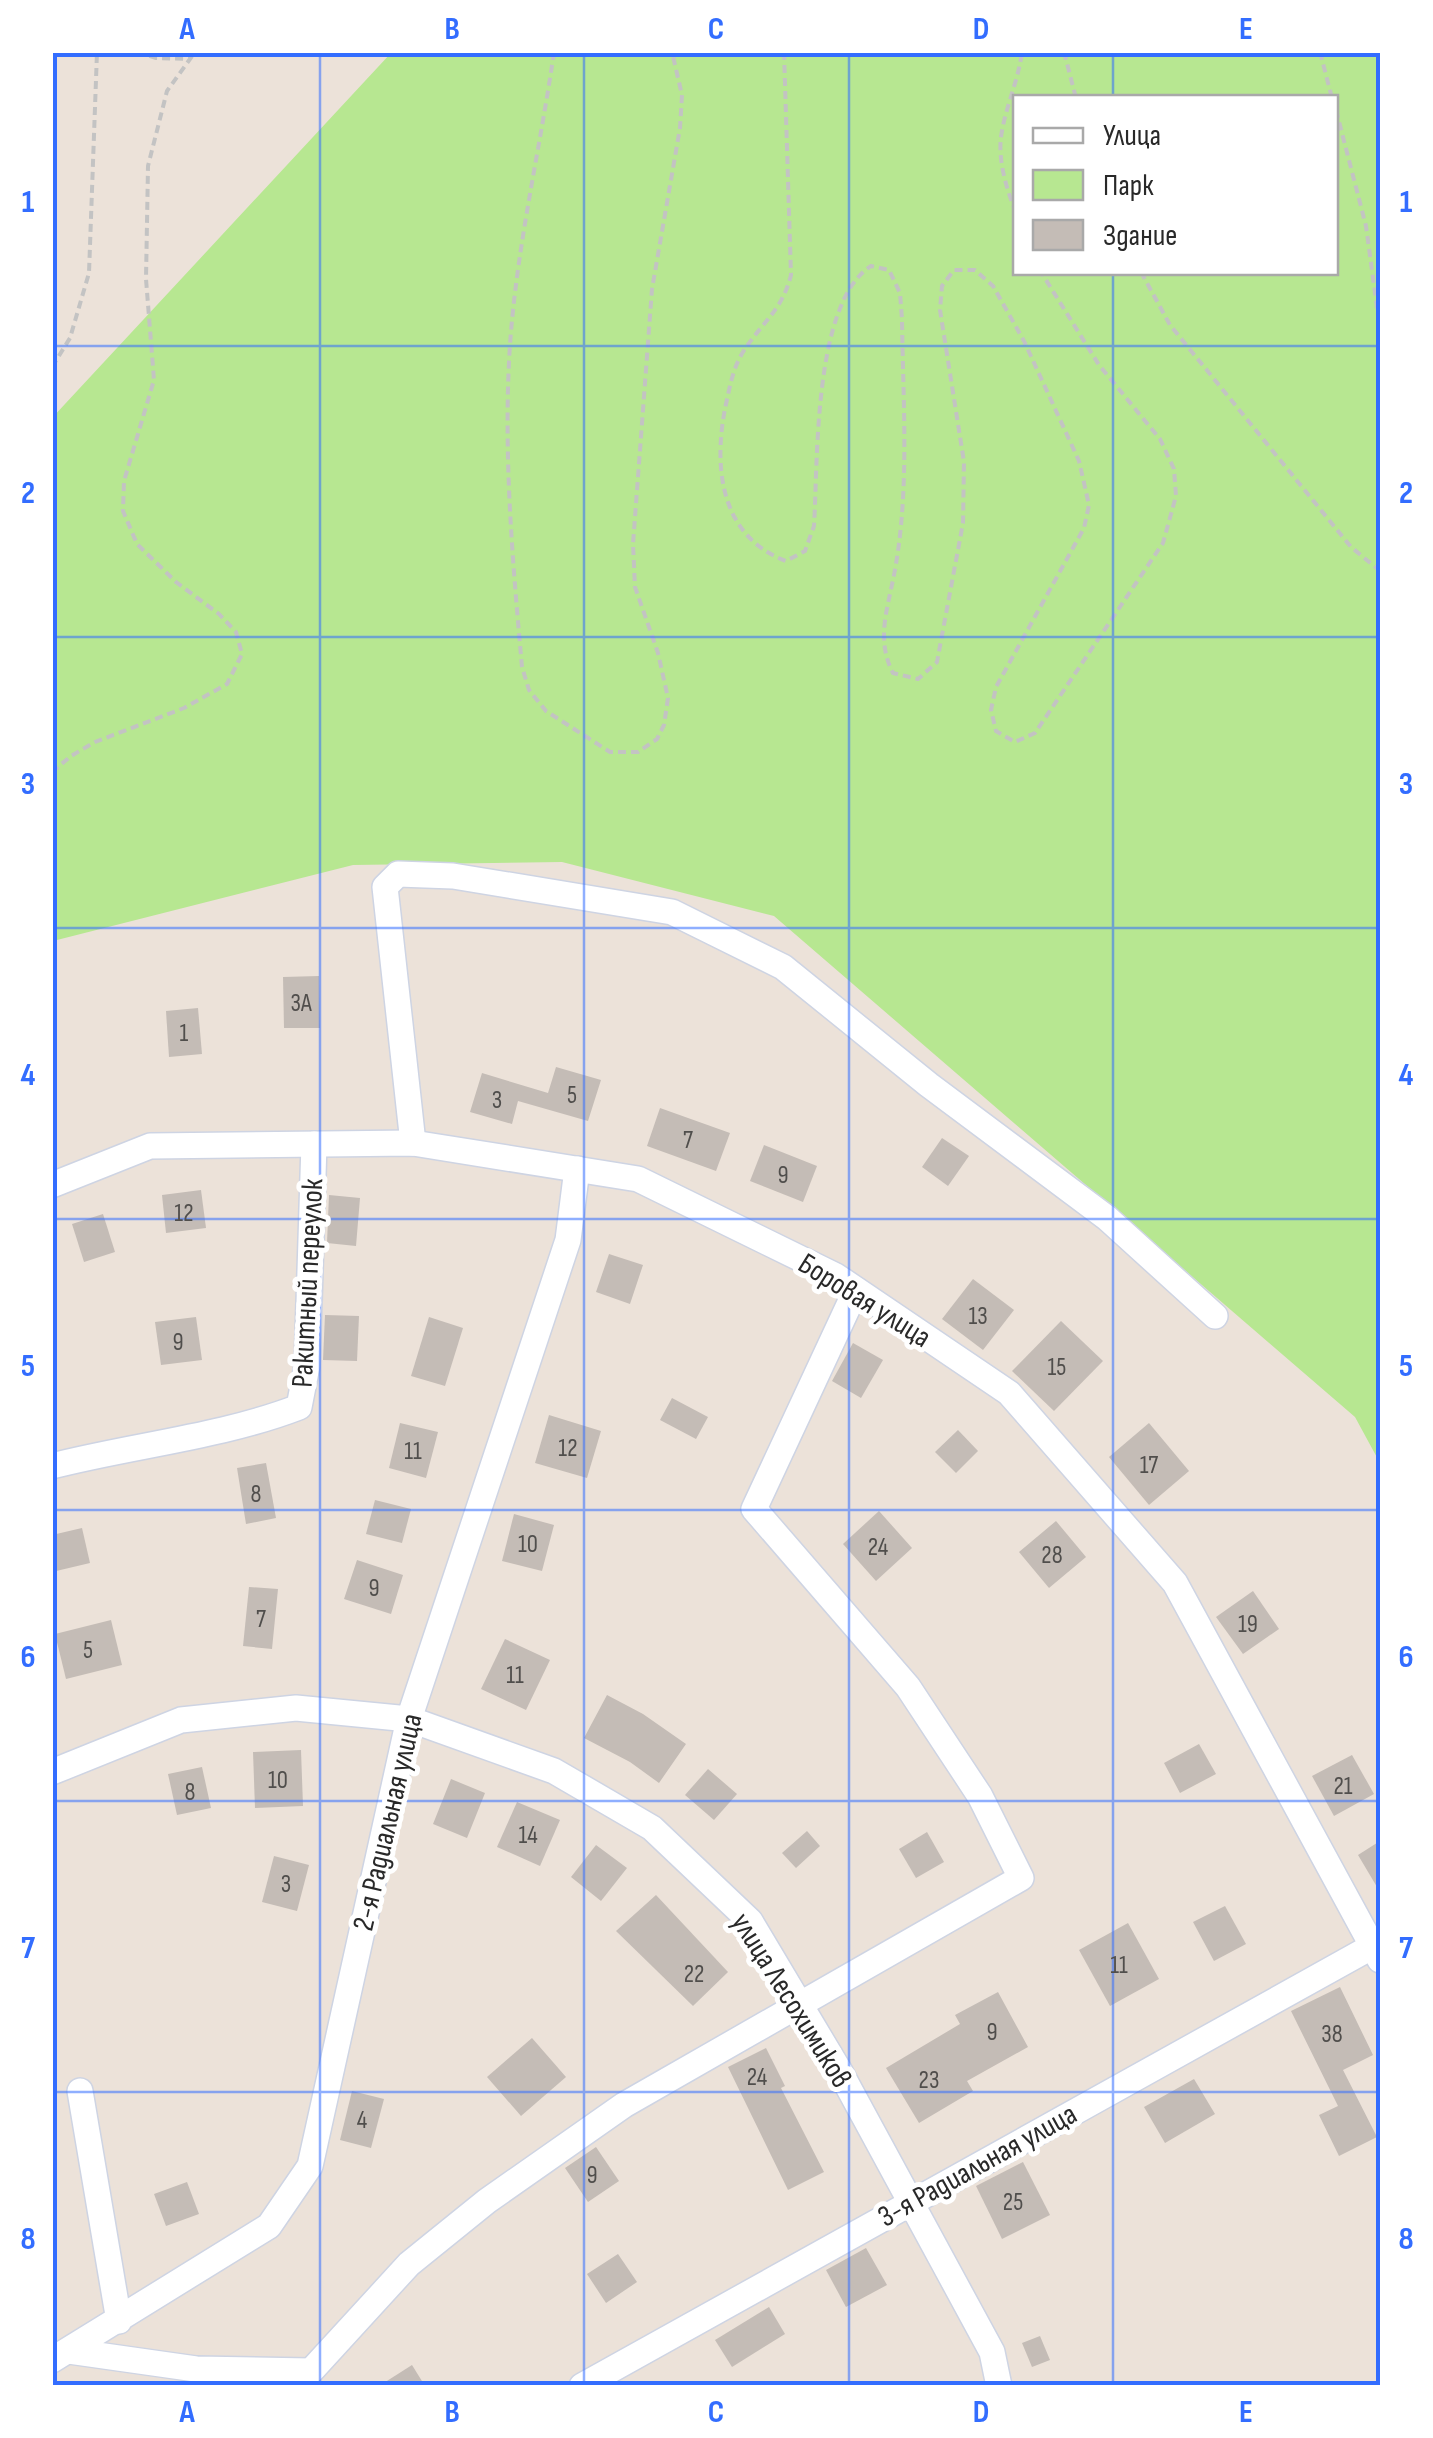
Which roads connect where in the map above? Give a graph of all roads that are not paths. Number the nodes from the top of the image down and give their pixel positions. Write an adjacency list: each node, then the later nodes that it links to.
1 (414, 1143): 2 (street, Боровая улица); 3 (street, Боровая улица); 6 (street)
2 (314, 1144): 4 (street, Боровая улица); 7 (street, Ракитный переулок)
3 (577, 1170): 5 (street, Боровая улица); 8 (street, 2-я Радиальная улица)
4 (52, 1185)
5 (856, 1290): 10 (street, Боровая улица); 11 (street)
6 (1215, 1316)
7 (52, 1466)
8 (409, 1719): 9 (street, улица Лесохимиков); 11 (street, улица Лесохимиков); 14 (street, 2-я Радиальная улица)
9 (52, 1772)
10 (1377, 1953): 13 (street, 3-я Радиальная улица)
11 (799, 2003): 13 (street, улица Лесохимиков); 16 (street)
12 (80, 2091): 14 (street)
13 (910, 2202): 18 (street, 3-я Радиальная улица); 19 (street, улица Лесохимиков)
14 (120, 2321): 15 (street, 2-я Радиальная улица)
15 (61, 2356): 16 (street)
16 (136, 2361): 17 (street)
17 (162, 2386)
18 (582, 2386)
19 (999, 2386)

